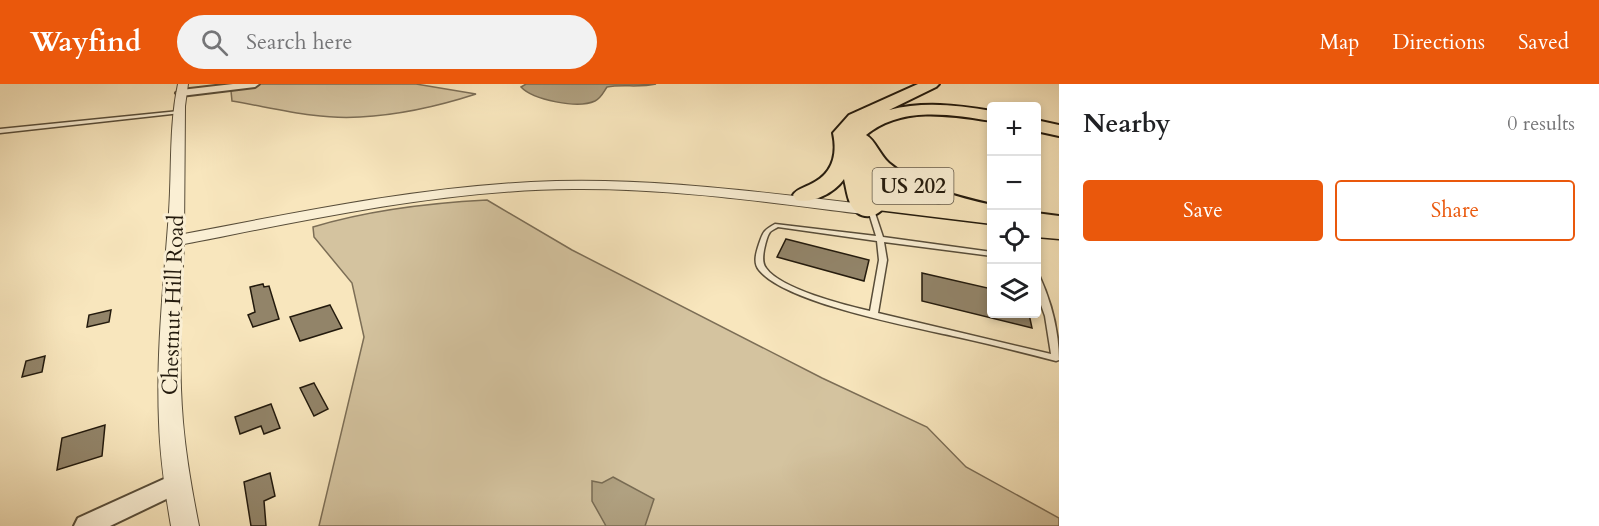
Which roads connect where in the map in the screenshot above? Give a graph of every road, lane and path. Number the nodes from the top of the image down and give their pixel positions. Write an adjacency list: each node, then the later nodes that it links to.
1 (255, 84): 3 (street)
2 (931, 84): 10 (highway)
3 (182, 89): 4 (street, Chestnut Hill Road)
4 (179, 112): 8 (lane); 20 (street, Chestnut Hill Road)
5 (987, 115): 7 (highway)
6 (1041, 126): 9 (highway)
7 (863, 128): 12 (highway); 13 (highway, US 202)
8 (0, 131)
9 (1059, 131)
10 (845, 149): 11 (highway); 12 (highway)
11 (804, 195): 12 (street); 20 (street)
12 (869, 205): 14 (highway); 16 (highway); 20 (street); 21 (lane)
13 (987, 213)
14 (987, 214)
15 (1041, 222): 17 (highway)
16 (987, 223)
17 (1059, 224)
18 (1041, 230): 19 (highway)
19 (1059, 232)
20 (177, 236): 25 (street, Chestnut Hill Road)
21 (880, 239): 22 (lane); 24 (lane); 24 (lane)
22 (987, 253)
23 (1041, 292): 24 (lane)
24 (873, 315)
25 (175, 484): 26 (street); 27 (street, Chestnut Hill Road)
26 (86, 526)
27 (185, 526)

